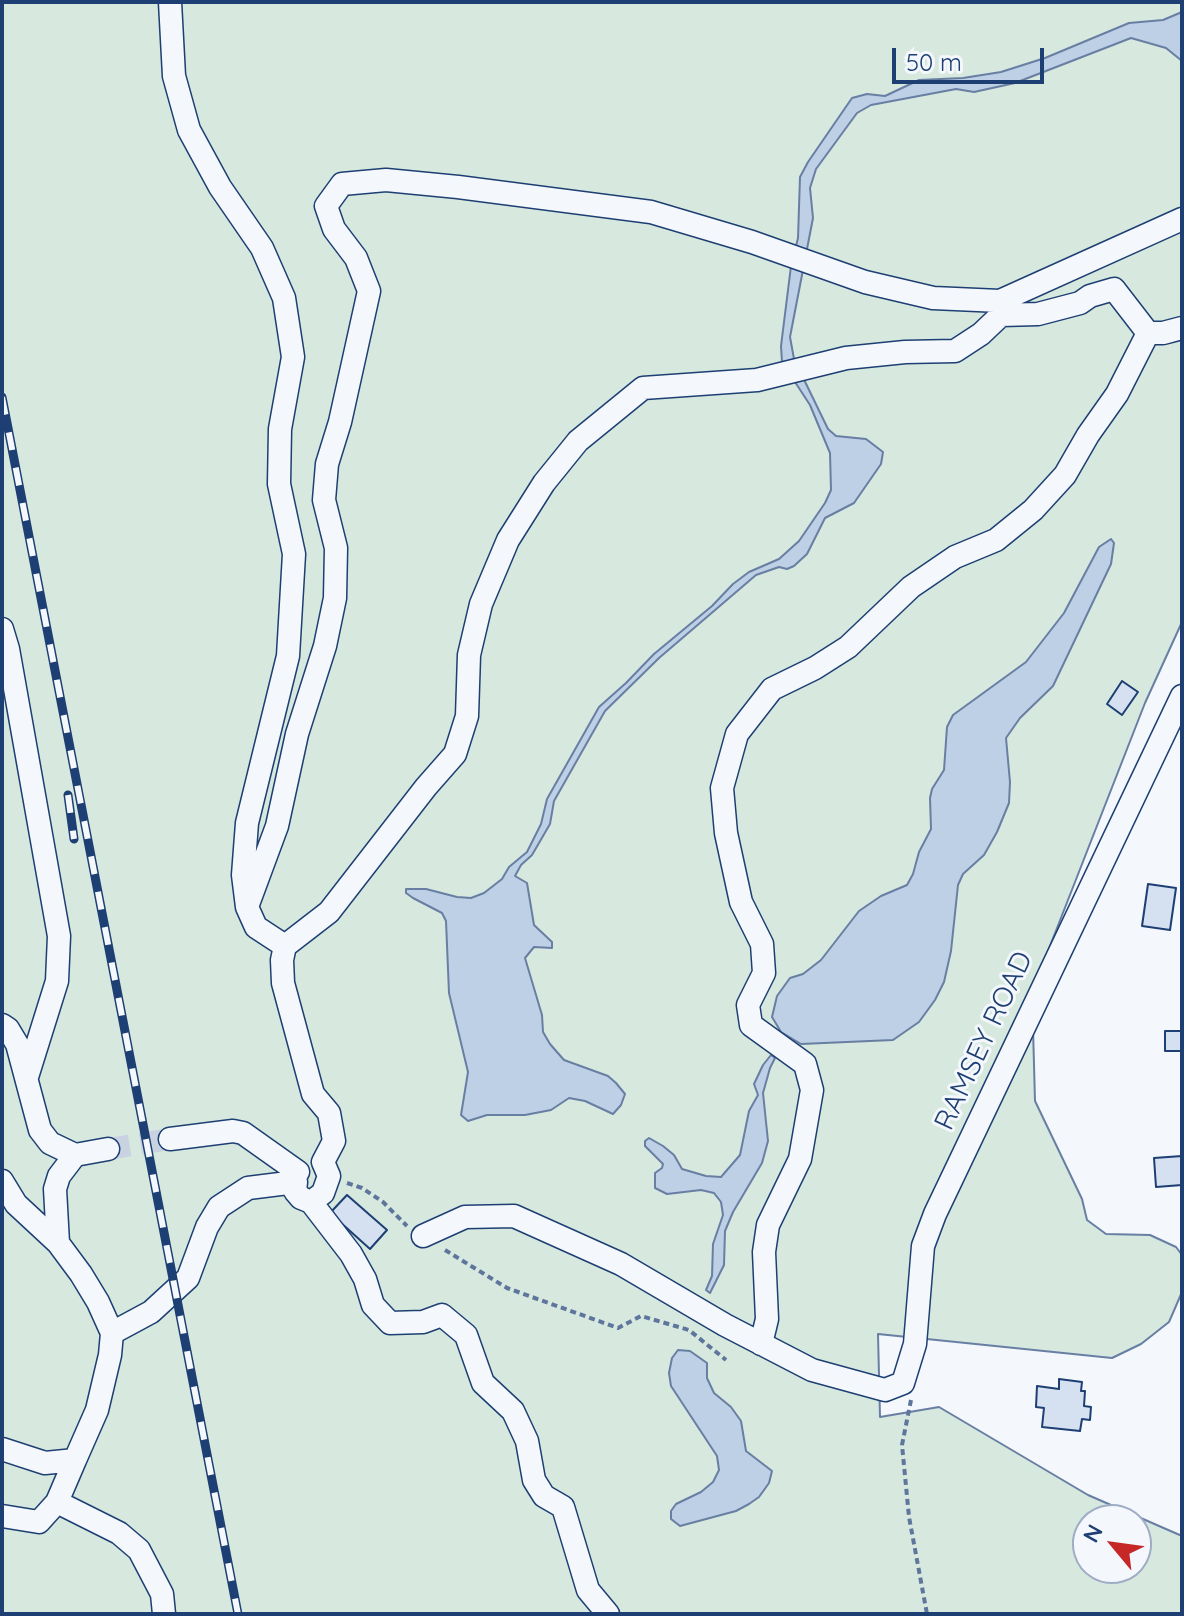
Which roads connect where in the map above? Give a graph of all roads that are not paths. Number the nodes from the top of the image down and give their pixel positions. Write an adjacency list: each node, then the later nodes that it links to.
1 (170, 2): 7 (street)
2 (1182, 219): 7 (street)
3 (1182, 328): 4 (street)
4 (1148, 333): 8 (street); 20 (street)
5 (2, 629): 10 (street)
6 (1182, 696): 20 (street, RAMSEY ROAD)
7 (247, 907): 8 (street)
8 (285, 946): 16 (street)
9 (2, 1025): 10 (street)
10 (27, 1077): 13 (street)
11 (170, 1139): 14 (street)
12 (108, 1149): 13 (street)
13 (75, 1155): 18 (street)
14 (298, 1172)
15 (2, 1181): 18 (street)
16 (311, 1202): 19 (street); 26 (street)
17 (423, 1236): 20 (street)
18 (58, 1243): 19 (street)
19 (112, 1333): 22 (street)
20 (761, 1344)
21 (2, 1449): 22 (street)
22 (75, 1460): 23 (street)
23 (57, 1502): 24 (street); 25 (street)
24 (2, 1516)
25 (164, 1614)
26 (608, 1614)

